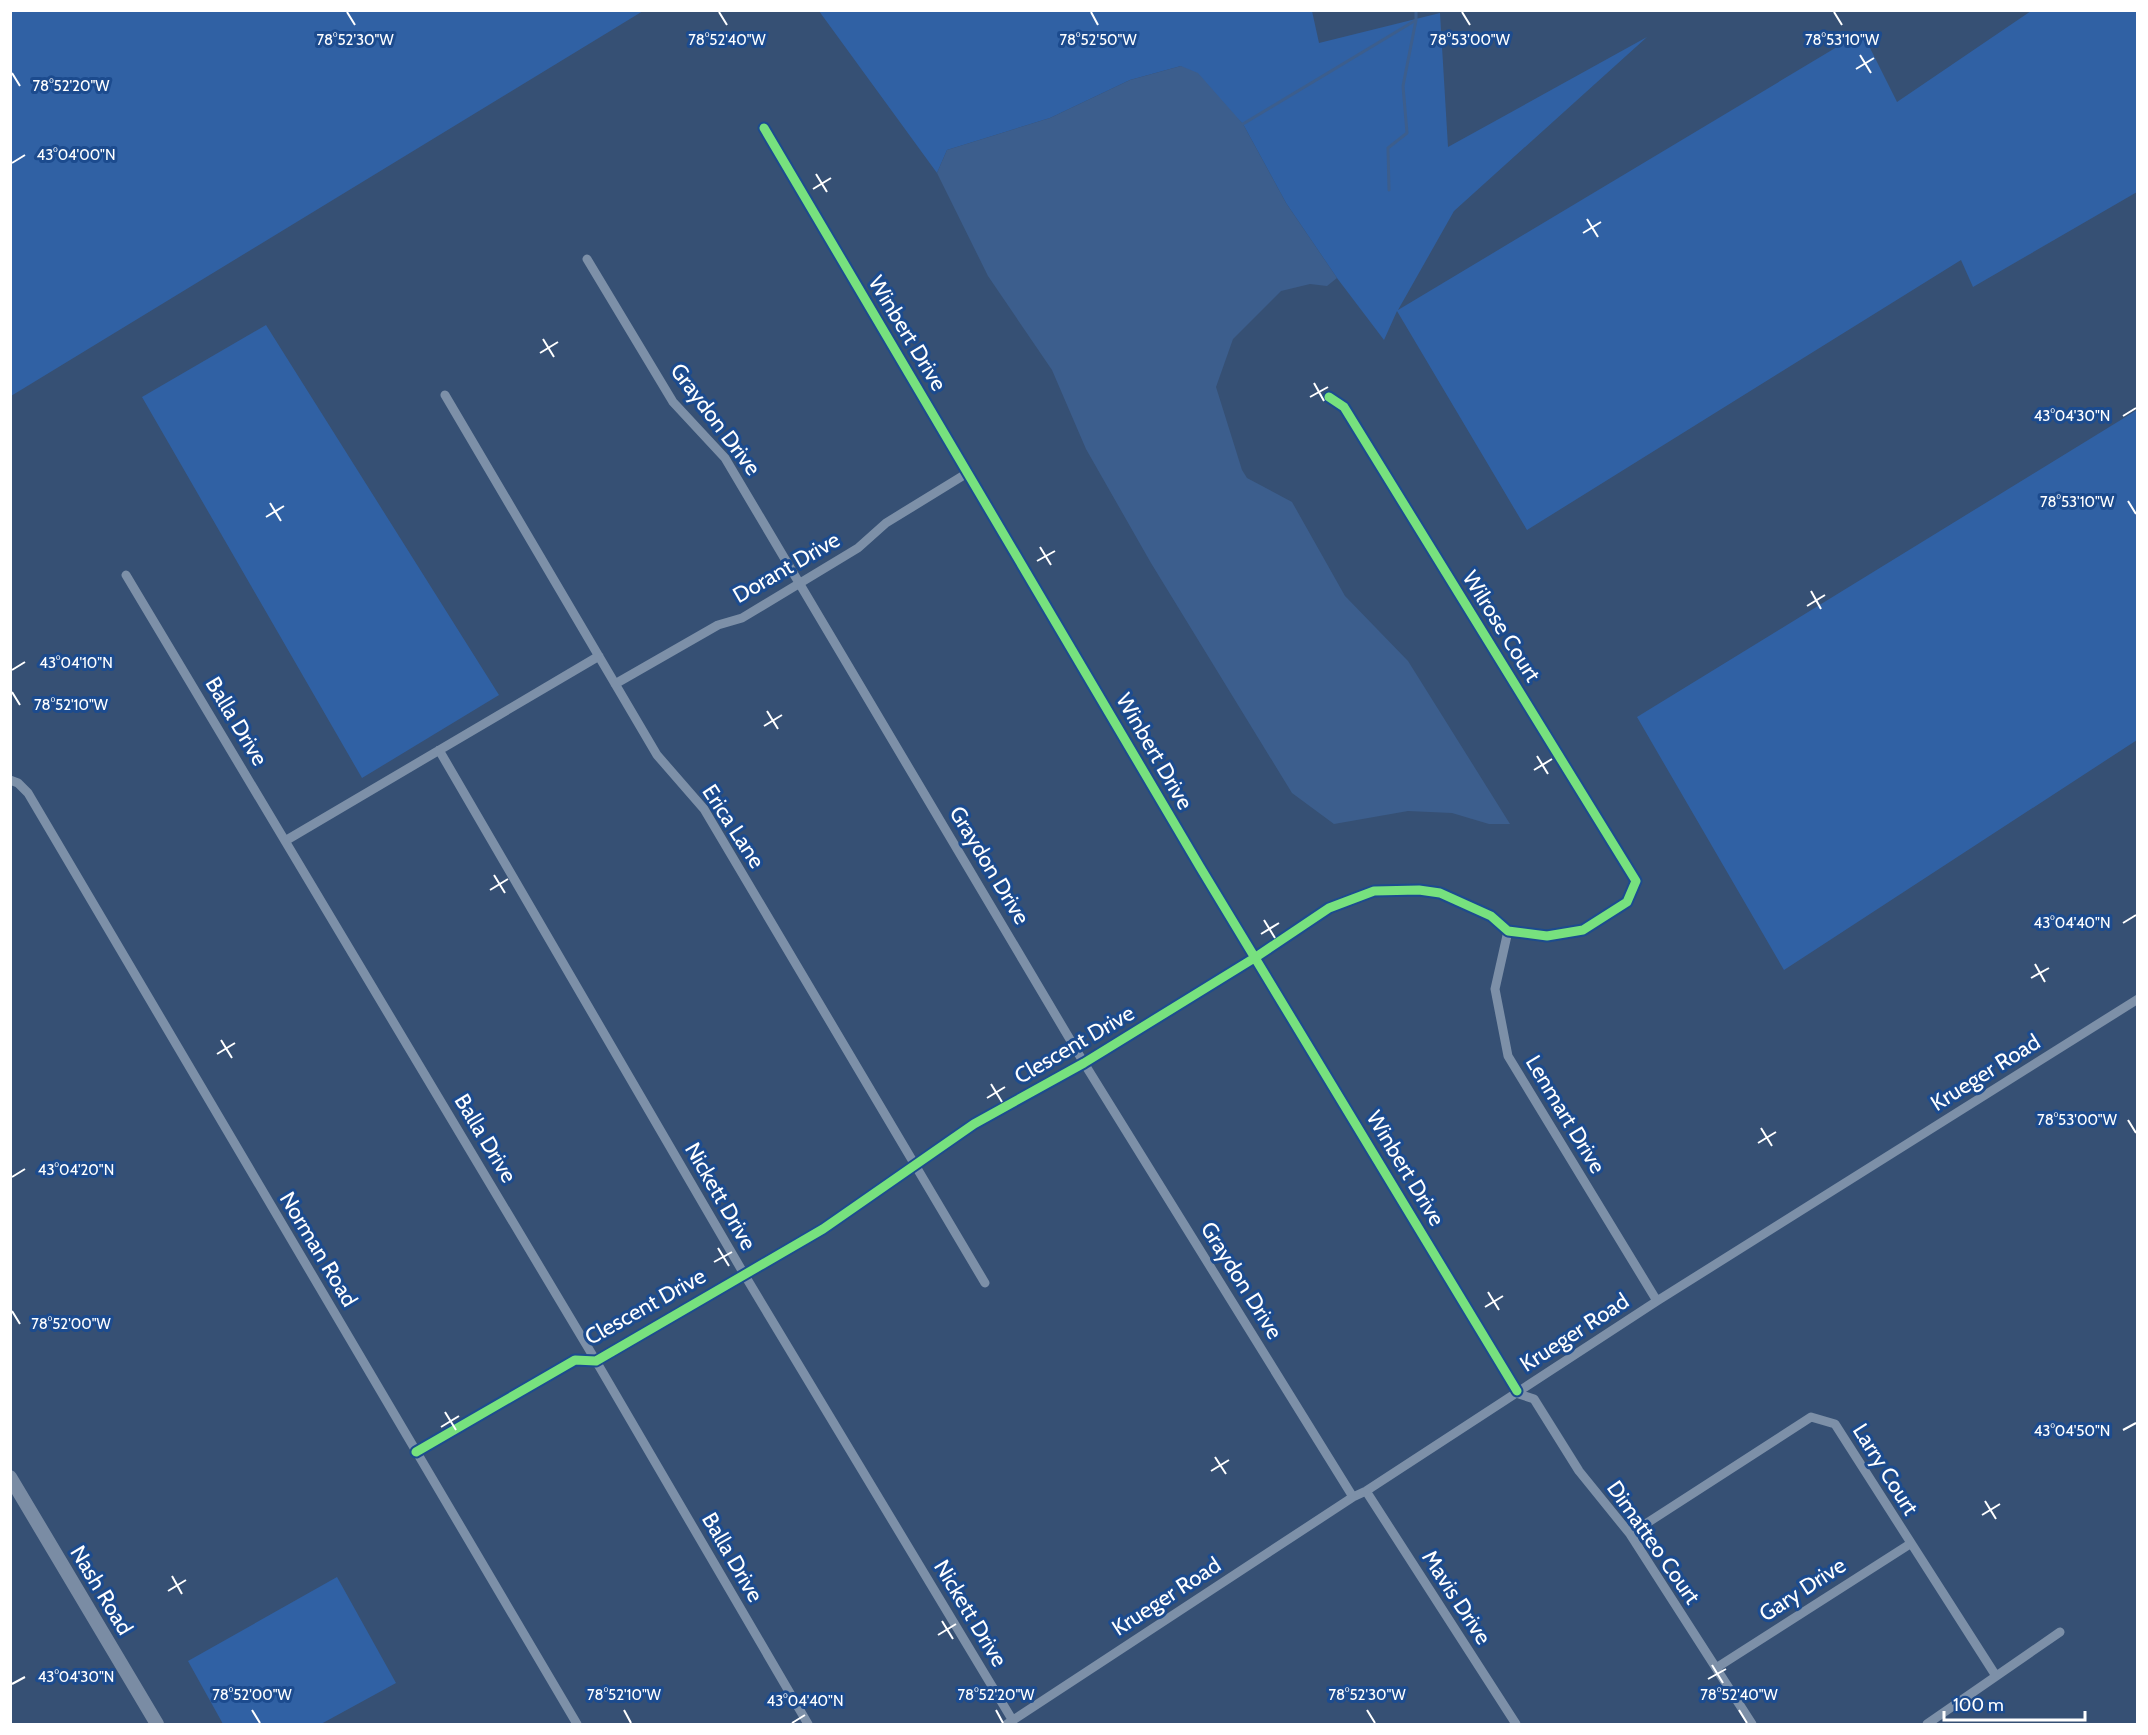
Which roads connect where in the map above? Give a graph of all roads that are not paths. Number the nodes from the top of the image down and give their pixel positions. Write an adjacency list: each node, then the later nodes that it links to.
1 (764, 129): 5 (street, Winbert Drive)
2 (587, 259): 7 (street, Graydon Drive)
3 (446, 395): 8 (street, Erica Lane)
4 (1329, 397): 13 (street, Wilrose Court)
5 (969, 472): 7 (street, Dorant Drive); 15 (street, Winbert Drive)
6 (126, 575): 12 (street, Balla Drive)
7 (800, 583): 9 (street, Dorant Drive); 17 (street, Graydon Drive)
8 (599, 656): 9 (street, Erica Lane); 10 (street)
9 (615, 684): 18 (street, Erica Lane)
10 (439, 750): 12 (street); 19 (street, Nickett Drive)
11 (10, 780): 24 (street, Norman Road)
12 (285, 841): 22 (street, Balla Drive)
13 (1636, 881): 14 (street, Clescent Drive)
14 (1508, 931): 15 (street, Clescent Drive); 21 (street, Lenmart Drive)
15 (1256, 957): 17 (street, Clescent Drive); 23 (street, Winbert Drive)
16 (2138, 999): 21 (street, Krueger Road)
17 (1084, 1063): 18 (street, Clescent Drive); 27 (street, Graydon Drive)
18 (915, 1165): 19 (street, Clescent Drive); 20 (street, Erica Lane)
19 (744, 1274): 22 (street, Clescent Drive); 33 (street, Nickett Drive)
20 (985, 1283)
21 (1657, 1301): 23 (street, Krueger Road)
22 (596, 1360): 24 (street, Clescent Drive); 36 (street, Balla Drive)
23 (1517, 1392): 26 (street, Krueger Road); 28 (street, Dimatteo Court)
24 (416, 1452): 35 (street, Norman Road)
25 (10, 1477): 34 (main road, Nash Road)
26 (1366, 1491): 27 (street, Krueger Road); 37 (street, Mavis Drive)
27 (1353, 1497): 33 (street, Krueger Road)
28 (1630, 1534): 29 (street, Larry Court); 31 (street, Dimatteo Court)
29 (1910, 1544): 31 (street, Gary Drive); 32 (street, Larry Court)
30 (2060, 1632): 32 (street)
31 (1716, 1668): 38 (street, Dimatteo Court)
32 (1996, 1676): 39 (street)
33 (1010, 1723)
34 (158, 1725)
35 (578, 1725)
36 (808, 1725)
37 (1516, 1725)
38 (1752, 1725)
39 (1927, 1725)

